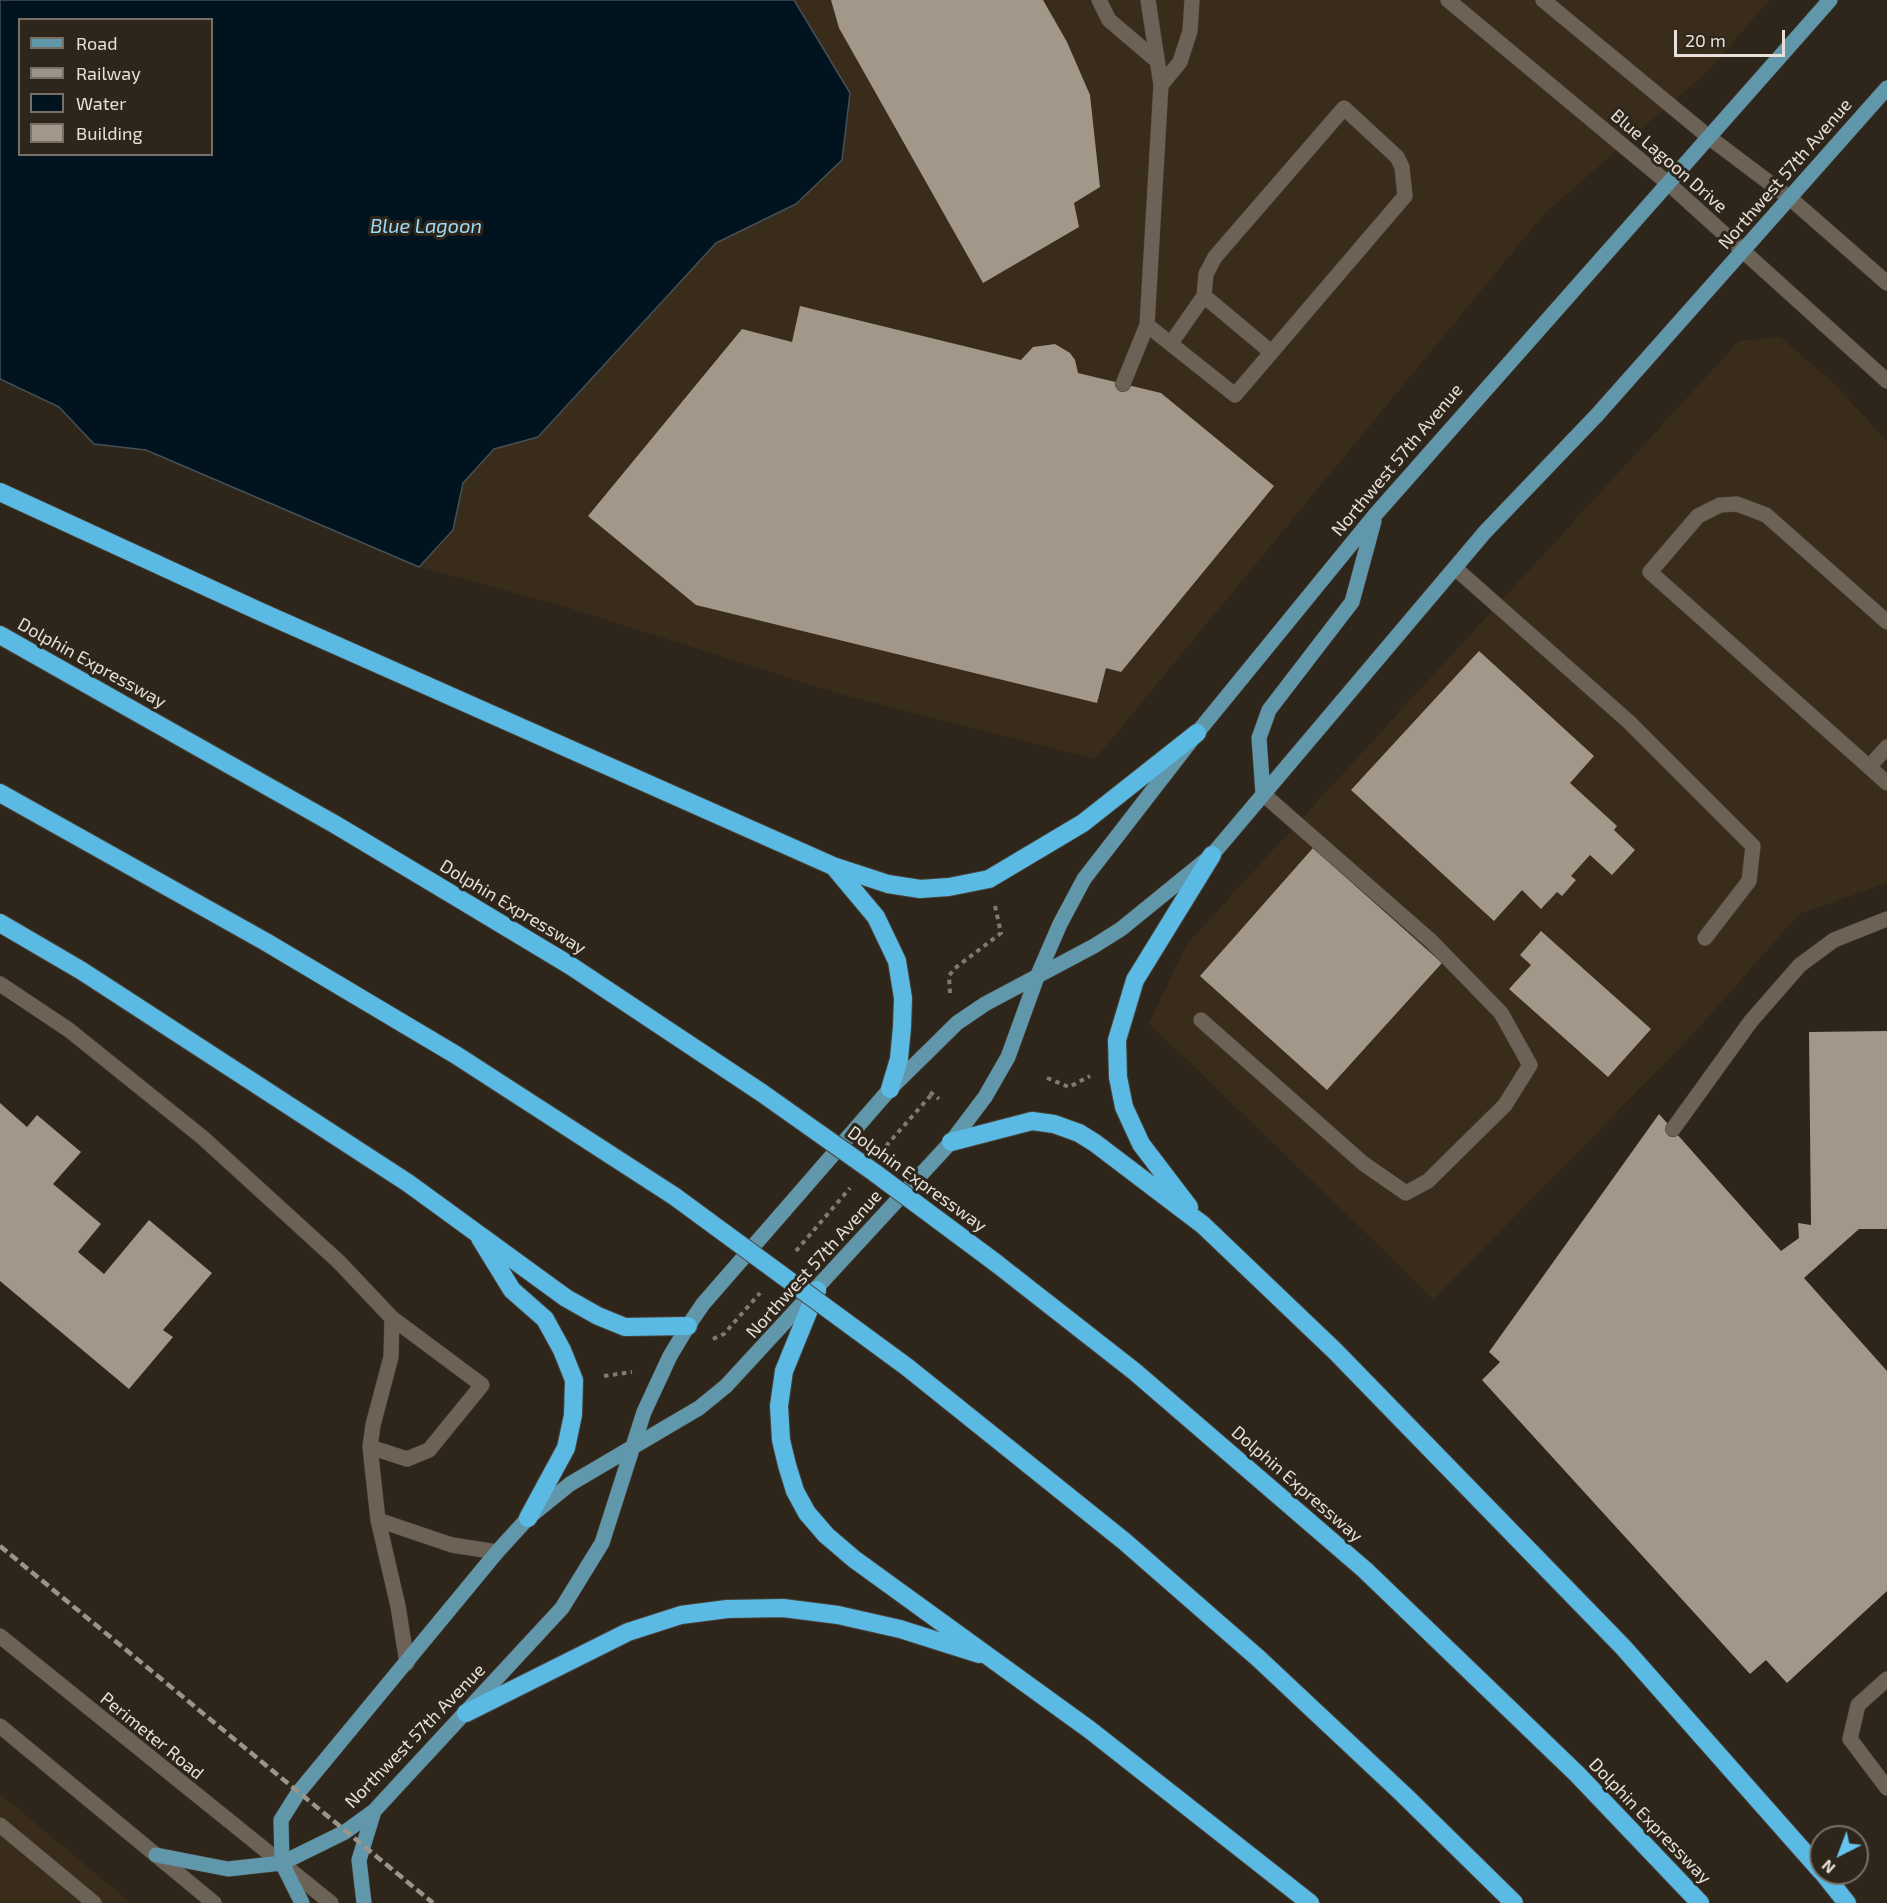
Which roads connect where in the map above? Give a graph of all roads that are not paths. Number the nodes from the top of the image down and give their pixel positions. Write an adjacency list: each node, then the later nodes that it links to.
1 (1099, 0): 7 (street)
2 (1148, 0): 7 (street)
3 (1192, 0): 8 (street)
4 (1448, 0): 11 (street, Blue Lagoon Drive)
5 (1543, 0): 10 (street)
6 (1830, 0): 10 (main road, Northwest 57th Avenue)
7 (1156, 60): 8 (street)
8 (1161, 85): 16 (street)
9 (1887, 88): 12 (main road, Northwest 57th Avenue)
10 (1710, 138): 11 (main road, Northwest 57th Avenue); 12 (street)
11 (1669, 184): 13 (street, Blue Lagoon Drive); 22 (main road, Northwest 57th Avenue)
12 (1791, 199): 13 (main road, Northwest 57th Avenue); 14 (street)
13 (1743, 252): 19 (street, Blue Lagoon Drive); 23 (main road, Northwest 57th Avenue)
14 (1887, 283)
15 (1204, 296): 17 (street); 18 (street); 18 (street)
16 (1147, 325): 17 (street); 20 (street)
17 (1171, 344): 18 (street)
18 (1271, 352)
19 (1887, 381)
20 (1123, 384)
21 (0, 492): 33 (highway)
22 (1375, 515): 26 (main road, Northwest 57th Avenue); 31 (main road)
23 (1455, 568): 31 (main road, Northwest 57th Avenue); 36 (street)
24 (1887, 622): 28 (street)
25 (0, 635): 73 (highway, Dolphin Expressway, bridge)
26 (1197, 734): 33 (highway); 37 (main road, Northwest 57th Avenue)
27 (1887, 747): 28 (street)
28 (1869, 766): 29 (street)
29 (1887, 783)
30 (0, 793): 72 (highway, bridge)
31 (1263, 794): 32 (main road, Northwest 57th Avenue); 39 (street)
32 (1212, 855): 37 (main road, Northwest 57th Avenue); 43 (highway)
33 (834, 866): 40 (highway)
34 (1887, 919): 41 (street)
35 (0, 923): 44 (highway)
36 (1705, 938)
37 (1037, 977): 40 (main road, Northwest 57th Avenue); 42 (main road, Northwest 57th Avenue)
38 (0, 984): 46 (street)
39 (1201, 1020)
40 (890, 1089): 47 (main road, Northwest 57th Avenue)
41 (1673, 1129)
42 (951, 1142): 43 (highway); 45 (main road, Northwest 57th Avenue)
43 (1203, 1225): 63 (highway)
44 (474, 1228): 47 (highway); 50 (highway)
45 (817, 1290): 49 (main road, Northwest 57th Avenue); 54 (highway)
46 (392, 1317): 48 (street); 48 (street)
47 (688, 1326): 49 (main road, Northwest 57th Avenue)
48 (370, 1447): 51 (street)
49 (631, 1447): 50 (main road); 57 (main road, Northwest 57th Avenue)
50 (528, 1518): 52 (main road)
51 (378, 1521): 52 (street); 55 (street)
52 (497, 1552): 55 (main road)
53 (0, 1636): 64 (street, Perimeter Road)
54 (996, 1659): 57 (highway); 71 (highway)
55 (407, 1663): 64 (main road)
56 (1887, 1679): 59 (street)
57 (466, 1713): 60 (main road, Northwest 57th Avenue)
58 (0, 1725): 62 (street)
59 (1887, 1788)
60 (374, 1810): 64 (main road, Northwest 57th Avenue); 70 (main road)
61 (0, 1825): 66 (street)
62 (156, 1855): 64 (main road, Northwest 57th Avenue); 67 (street)
63 (1809, 1857)
64 (282, 1863): 68 (main road); 69 (street, Perimeter Road)
65 (1832, 1885): 74 (highway)
66 (93, 1903)
67 (214, 1903)
68 (302, 1903)
69 (331, 1903)
70 (364, 1903)
71 (1310, 1903)
72 (1514, 1903)
73 (1700, 1903)
74 (1847, 1903)

